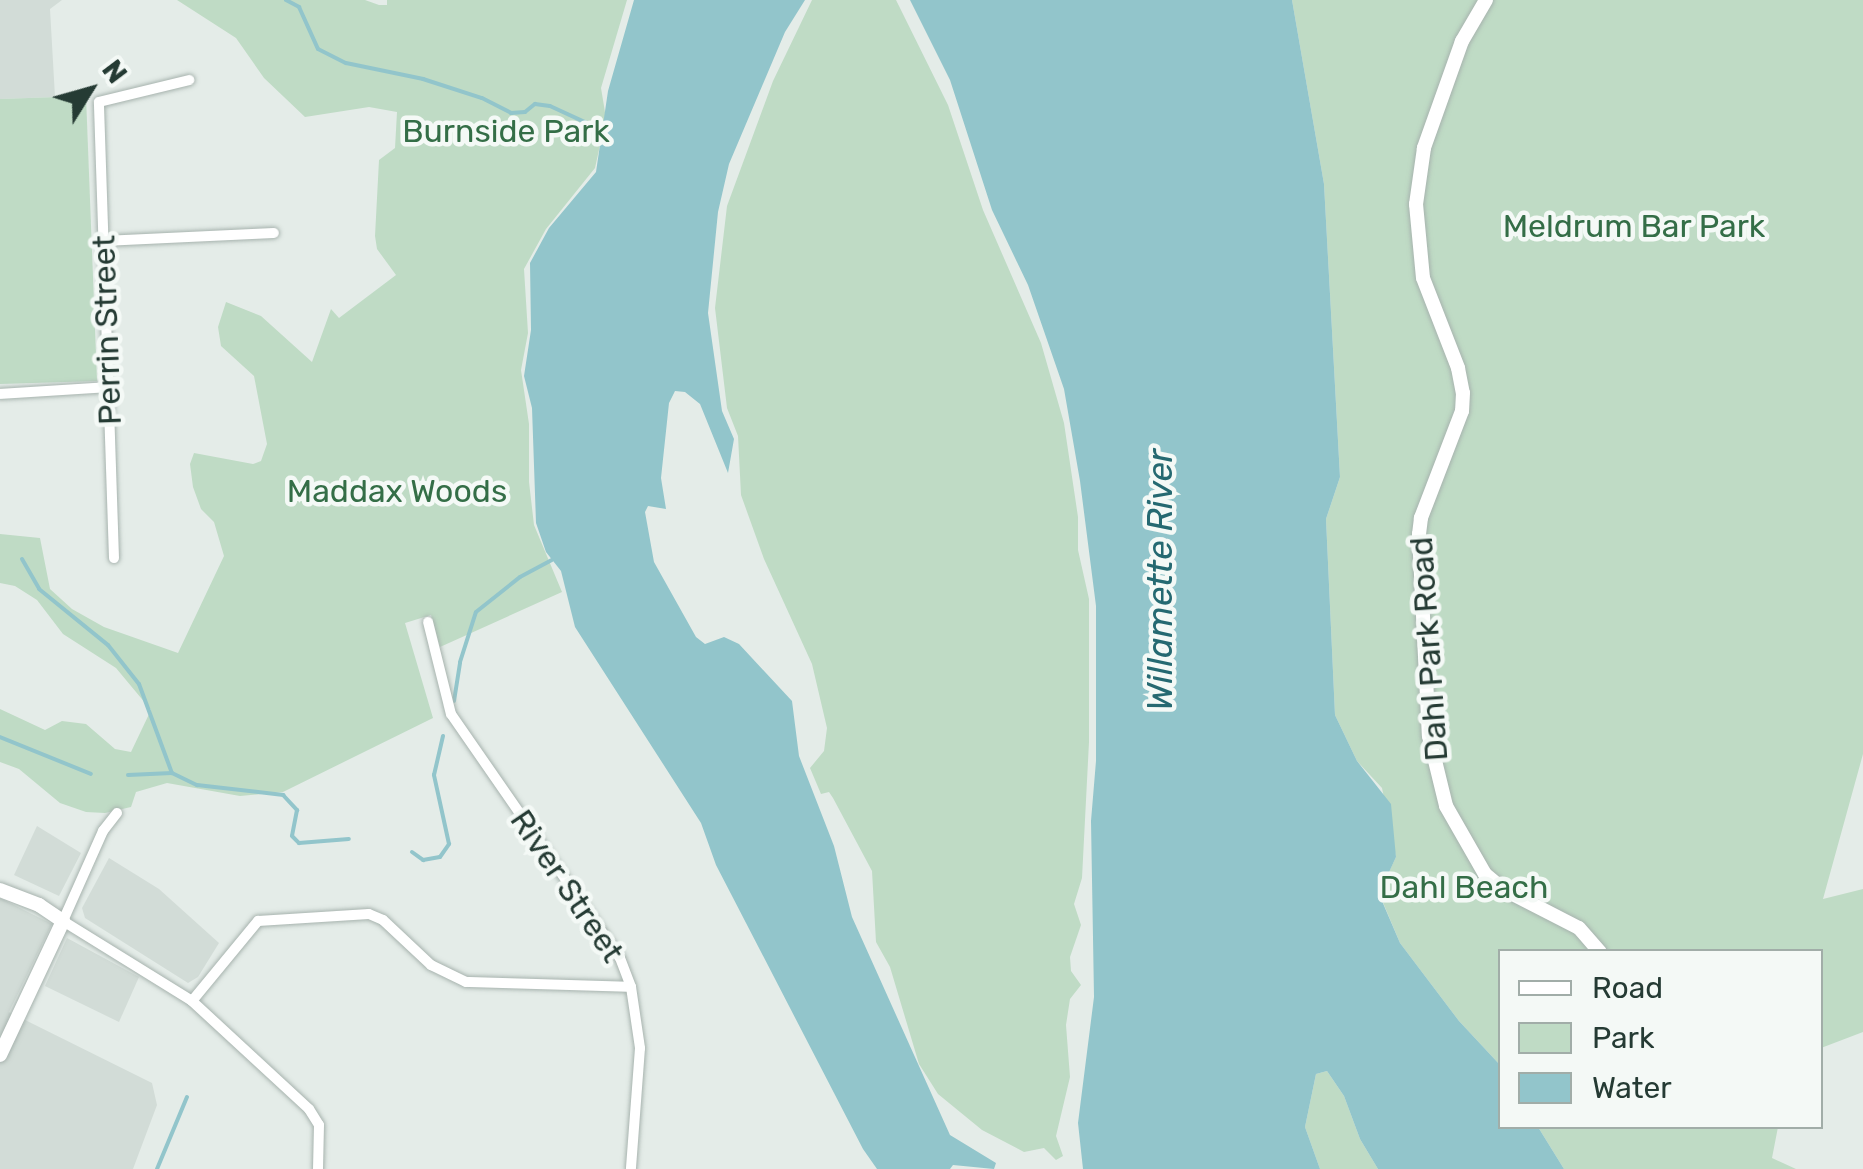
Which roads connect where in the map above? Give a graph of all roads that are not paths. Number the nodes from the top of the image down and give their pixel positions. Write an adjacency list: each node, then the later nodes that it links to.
1 (1486, 0): 12 (street, Dahl Park Road)
2 (189, 80): 4 (street, Perrin Street)
3 (274, 233): 4 (street)
4 (104, 241): 5 (street, Perrin Street)
5 (109, 387): 6 (street); 7 (street, Perrin Street)
6 (0, 394)
7 (114, 558)
8 (428, 622): 13 (street, River Street)
9 (117, 814): 11 (street)
10 (0, 890): 11 (street)
11 (63, 921): 14 (street); 15 (street)
12 (1597, 949)
13 (630, 986): 14 (street); 17 (street, River Street)
14 (192, 1001): 16 (street)
15 (0, 1055)
16 (318, 1169)
17 (631, 1169)

